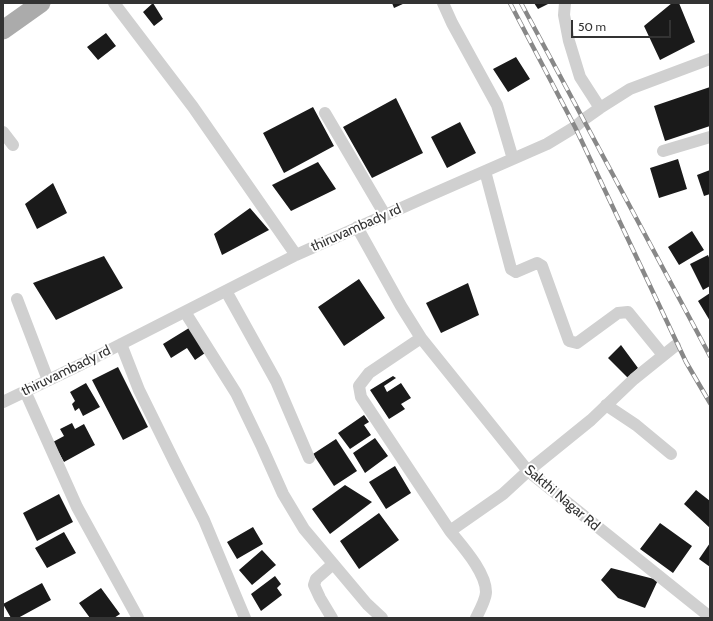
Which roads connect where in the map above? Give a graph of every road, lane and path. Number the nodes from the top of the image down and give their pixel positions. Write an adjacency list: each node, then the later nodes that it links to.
1 (41, 3): 5 (main road)
2 (114, 3): 17 (street)
3 (443, 3): 13 (street)
4 (565, 3): 7 (street)
5 (3, 30)
6 (710, 59): 7 (street, thiruvambady rd)
7 (600, 108): 13 (street, thiruvambady rd)
8 (325, 113): 15 (street)
9 (3, 132): 11 (street)
10 (710, 137): 12 (street)
11 (13, 145)
12 (663, 151)
13 (513, 159): 14 (street, thiruvambady rd)
14 (485, 171): 15 (street, thiruvambady rd); 24 (street)
15 (385, 215): 16 (street, thiruvambady rd)
16 (357, 228): 17 (street, thiruvambady rd); 21 (street, Sakthi Nagar Rd)
17 (296, 255): 18 (street, thiruvambady rd)
18 (226, 291): 20 (street, thiruvambady rd); 30 (street)
19 (17, 299): 25 (street)
20 (185, 312): 22 (street, thiruvambady rd); 33 (street)
21 (421, 338): 31 (street, Sakthi Nagar Rd); 32 (street)
22 (120, 344): 25 (street, thiruvambady rd); 37 (street)
23 (675, 346): 24 (street)
24 (663, 355): 28 (street)
25 (48, 380): 26 (street, thiruvambady rd)
26 (25, 391): 27 (street, thiruvambady rd); 36 (street)
27 (3, 402)
28 (606, 405): 29 (street); 31 (street)
29 (672, 454)
30 (309, 458)
31 (528, 471): 32 (street); 35 (street, Sakthi Nagar Rd)
32 (450, 531): 34 (street)
33 (333, 564): 38 (street); 39 (street)
34 (479, 617)
35 (710, 617)
36 (138, 618)
37 (246, 618)
38 (332, 618)
39 (382, 618)

